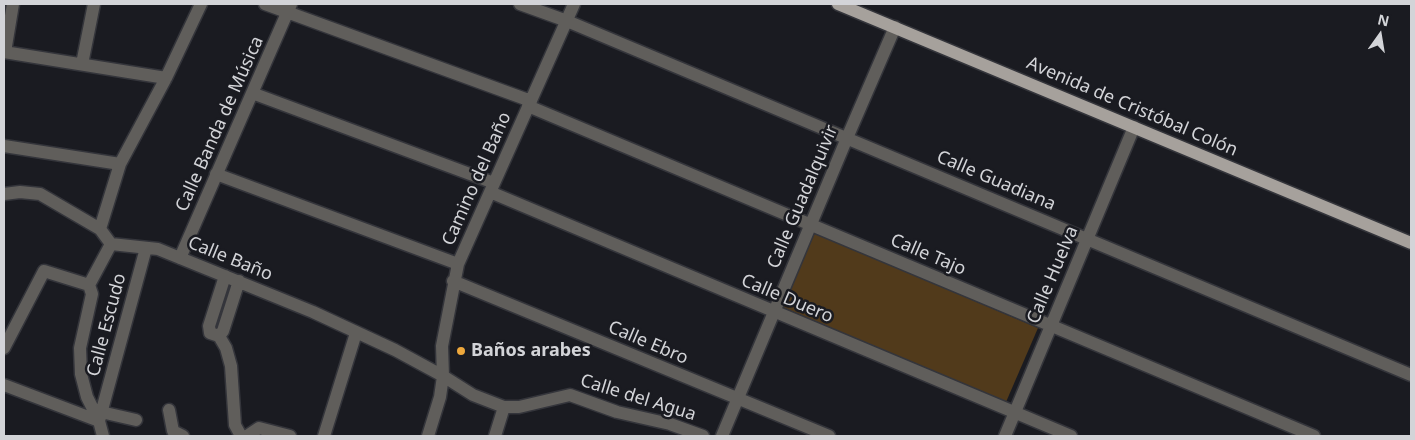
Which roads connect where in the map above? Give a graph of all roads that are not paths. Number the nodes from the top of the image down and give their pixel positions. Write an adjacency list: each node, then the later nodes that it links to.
1 (13, 4): 11 (street)
2 (94, 4): 12 (street)
3 (201, 4): 13 (street)
4 (265, 4): 8 (street, Calle Tajo)
5 (520, 4): 9 (street, Calle Guadiana)
6 (574, 4): 9 (street, Camino del Baño)
7 (838, 4): 10 (main road, Avenida de Cristóbal Colón)
8 (289, 8): 14 (street, Calle Banda de Música); 15 (street, Calle Tajo)
9 (567, 21): 15 (street, Camino del Baño); 17 (street, Calle Guadiana)
10 (895, 27): 16 (main road, Avenida de Cristóbal Colón); 17 (street, Calle Guadalquivir)
11 (4, 52): 12 (street)
12 (82, 64): 13 (street)
13 (166, 78): 19 (street)
14 (252, 93): 20 (street, Calle Banda de Música); 21 (street, Calle Duero)
15 (529, 104): 21 (street, Camino del Baño); 23 (street, Calle Tajo)
16 (1134, 128): 25 (street, Calle Huelva); 26 (main road, Avenida de Cristóbal Colón)
17 (847, 138): 23 (street, Calle Guadalquivir); 25 (street, Calle Guadiana)
18 (4, 146): 19 (street)
19 (120, 164): 24 (street)
20 (216, 174): 29 (street, Calle Banda de Música); 30 (street)
21 (492, 187): 30 (street, Camino del Baño); 35 (street, Calle Duero)
22 (4, 194): 24 (street)
23 (811, 225): 35 (street, Calle Guadalquivir); 36 (street, Calle Tajo)
24 (100, 229): 27 (street)
25 (1088, 238): 36 (street, Calle Huelva); 40 (street, Calle Guadiana)
26 (1411, 243)
27 (111, 244): 28 (street, Calle Baño); 34 (street)
28 (146, 248): 29 (street, Calle Baño); 47 (street, Calle Escudo)
29 (180, 258): 31 (street, Calle Baño)
30 (458, 264): 33 (street, Camino del Baño)
31 (225, 276): 32 (street, Calle Baño); 38 (street)
32 (239, 281): 37 (street, Calle Baño); 38 (street)
33 (453, 281): 41 (street, Camino del Baño); 43 (street, Calle Ebro)
34 (89, 285): 39 (street); 47 (street)
35 (774, 312): 43 (street, Calle Guadalquivir); 46 (street, Calle Duero)
36 (1051, 326): 46 (street, Calle Huelva); 62 (street, Calle Tajo)
37 (356, 333): 41 (street, Calle Baño); 54 (street)
38 (219, 336): 51 (street)
39 (4, 348)
40 (1411, 375)
41 (443, 376): 44 (street, Calle del Agua); 55 (street, Camino del Baño)
42 (4, 386): 47 (street)
43 (737, 399): 58 (street, Calle Guadalquivir); 59 (street, Calle Ebro)
44 (504, 407): 56 (street); 57 (street, Calle del Agua)
45 (169, 410): 50 (street)
46 (1015, 413): 60 (street, Calle Huelva); 61 (street, Calle Duero)
47 (100, 416): 48 (street); 49 (street)
48 (136, 420)
49 (103, 436)
50 (183, 436)
51 (241, 436)
52 (247, 436): 53 (street)
53 (290, 436)
54 (324, 436)
55 (428, 436)
56 (495, 436)
57 (703, 436)
58 (722, 436)
59 (829, 436)
60 (1005, 436)
61 (1071, 436)
62 (1314, 436)

